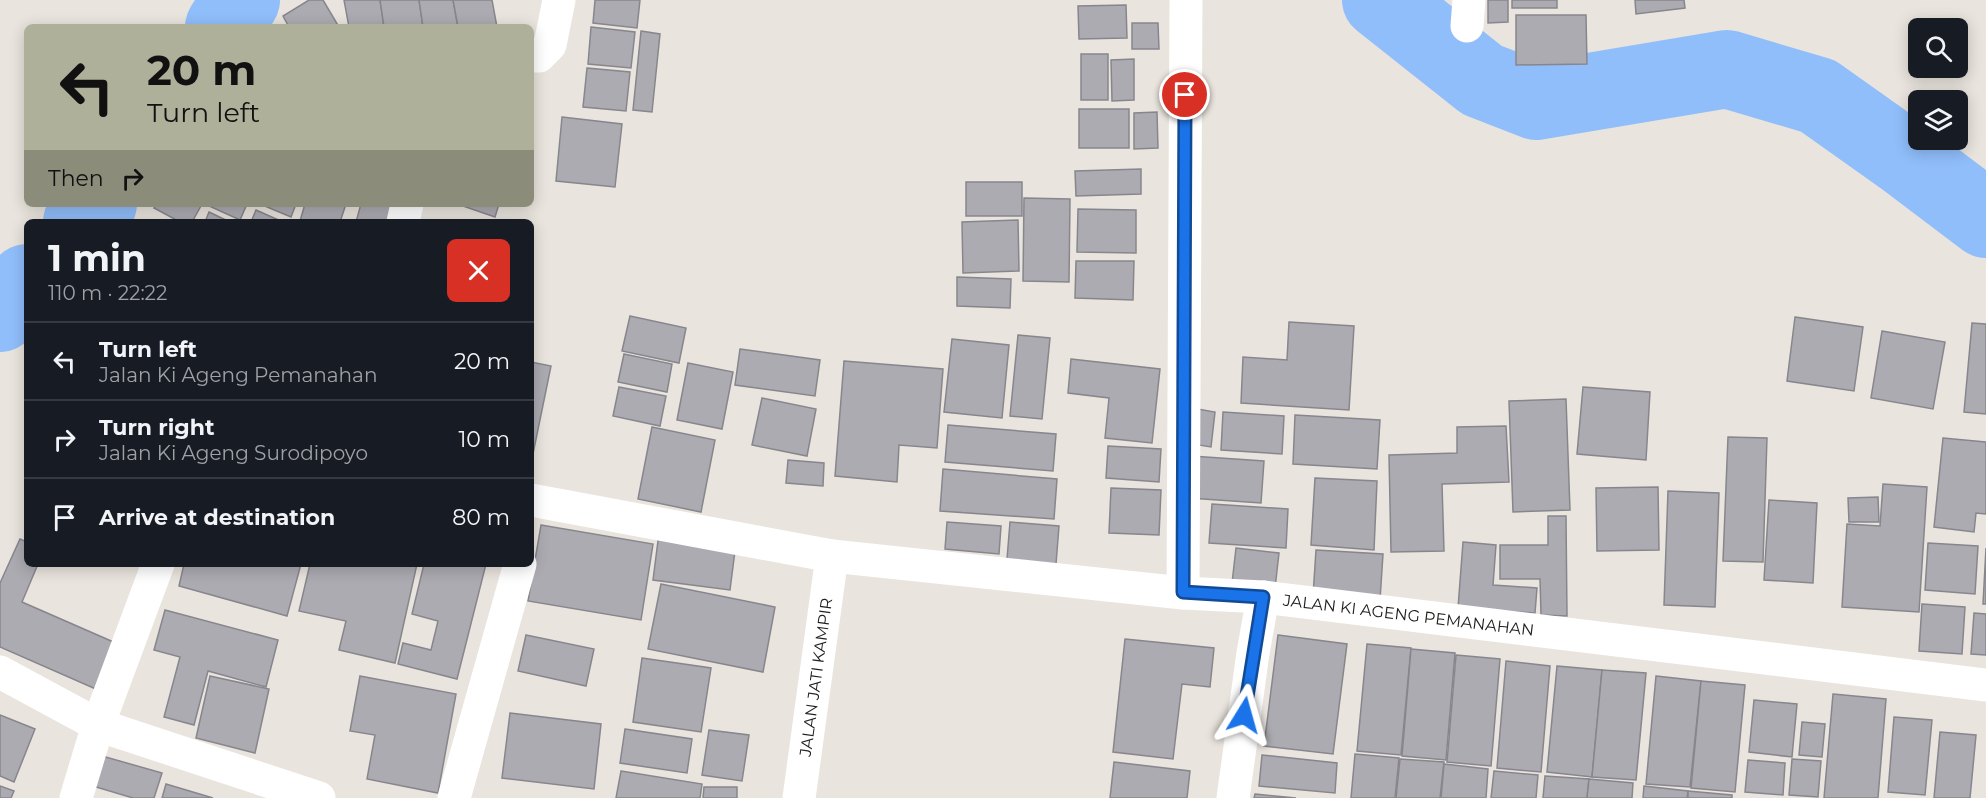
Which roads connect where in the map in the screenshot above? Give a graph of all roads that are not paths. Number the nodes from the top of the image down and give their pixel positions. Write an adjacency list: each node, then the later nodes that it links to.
1 (560, 0): 3 (street)
2 (1186, 0): 8 (street)
3 (534, 56)
4 (534, 509): 5 (street, JALAN KI AGENG PEMANAHAN)
5 (832, 556): 8 (street, JALAN KI AGENG PEMANAHAN); 16 (street, JALAN JATI KAMPIR)
6 (157, 567): 12 (street)
7 (519, 567): 15 (street)
8 (1183, 592): 9 (street, JALAN KI AGENG PEMANAHAN)
9 (1263, 597): 11 (street, JALAN KI AGENG PEMANAHAN); 17 (street)
10 (0, 672): 12 (street)
11 (1986, 685)
12 (98, 725): 13 (street); 14 (street)
13 (76, 798)
14 (319, 798)
15 (454, 798)
16 (799, 798)
17 (1233, 798)

